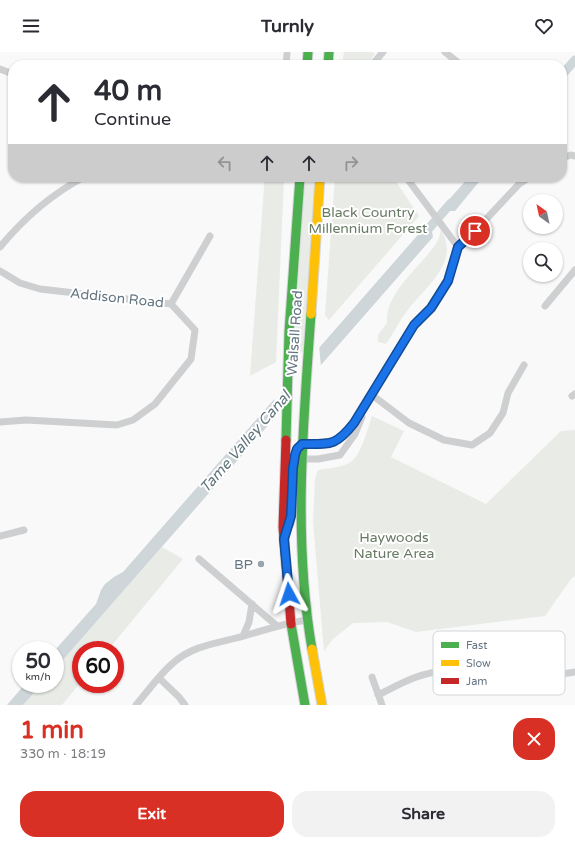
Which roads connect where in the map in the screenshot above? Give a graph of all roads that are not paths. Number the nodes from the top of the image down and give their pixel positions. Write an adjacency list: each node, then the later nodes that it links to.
1 (383, 52): 5 (street)
2 (445, 52): 6 (street)
3 (287, 54): 4 (street)
4 (286, 60)
5 (376, 60)
6 (455, 60)
7 (75, 182): 13 (street)
8 (300, 182): 23 (main road, Walsall Road)
9 (320, 182): 22 (main road, Walsall Road)
10 (410, 182): 14 (street)
11 (522, 182): 14 (street)
12 (210, 236): 17 (street)
13 (0, 247)
14 (458, 247): 20 (street)
15 (575, 270): 18 (street)
16 (0, 271): 17 (street, Addison Road)
17 (171, 304): 21 (street, Addison Road)
18 (545, 306)
19 (524, 366): 20 (street)
20 (372, 395): 22 (street); 24 (street)
21 (0, 422)
22 (302, 444): 24 (main road, Walsall Road)
23 (285, 447): 24 (street); 27 (main road, Walsall Road)
24 (298, 457): 27 (main road); 30 (main road, Walsall Road)
25 (24, 530): 26 (street)
26 (0, 536)
27 (284, 539): 31 (main road, Walsall Road)
28 (199, 559): 29 (street)
29 (252, 604): 32 (street); 33 (street)
30 (307, 620): 31 (street); 43 (main road, Walsall Road)
31 (291, 622): 32 (street); 42 (main road, Walsall Road)
32 (277, 626): 33 (street)
33 (242, 636): 38 (street)
34 (433, 672): 39 (street)
35 (575, 672): 36 (street)
36 (565, 674)
37 (372, 677): 39 (street)
38 (159, 678): 40 (street); 41 (street)
39 (378, 696): 44 (street)
40 (136, 705)
41 (186, 705)
42 (305, 705)
43 (322, 705)
44 (382, 705)

